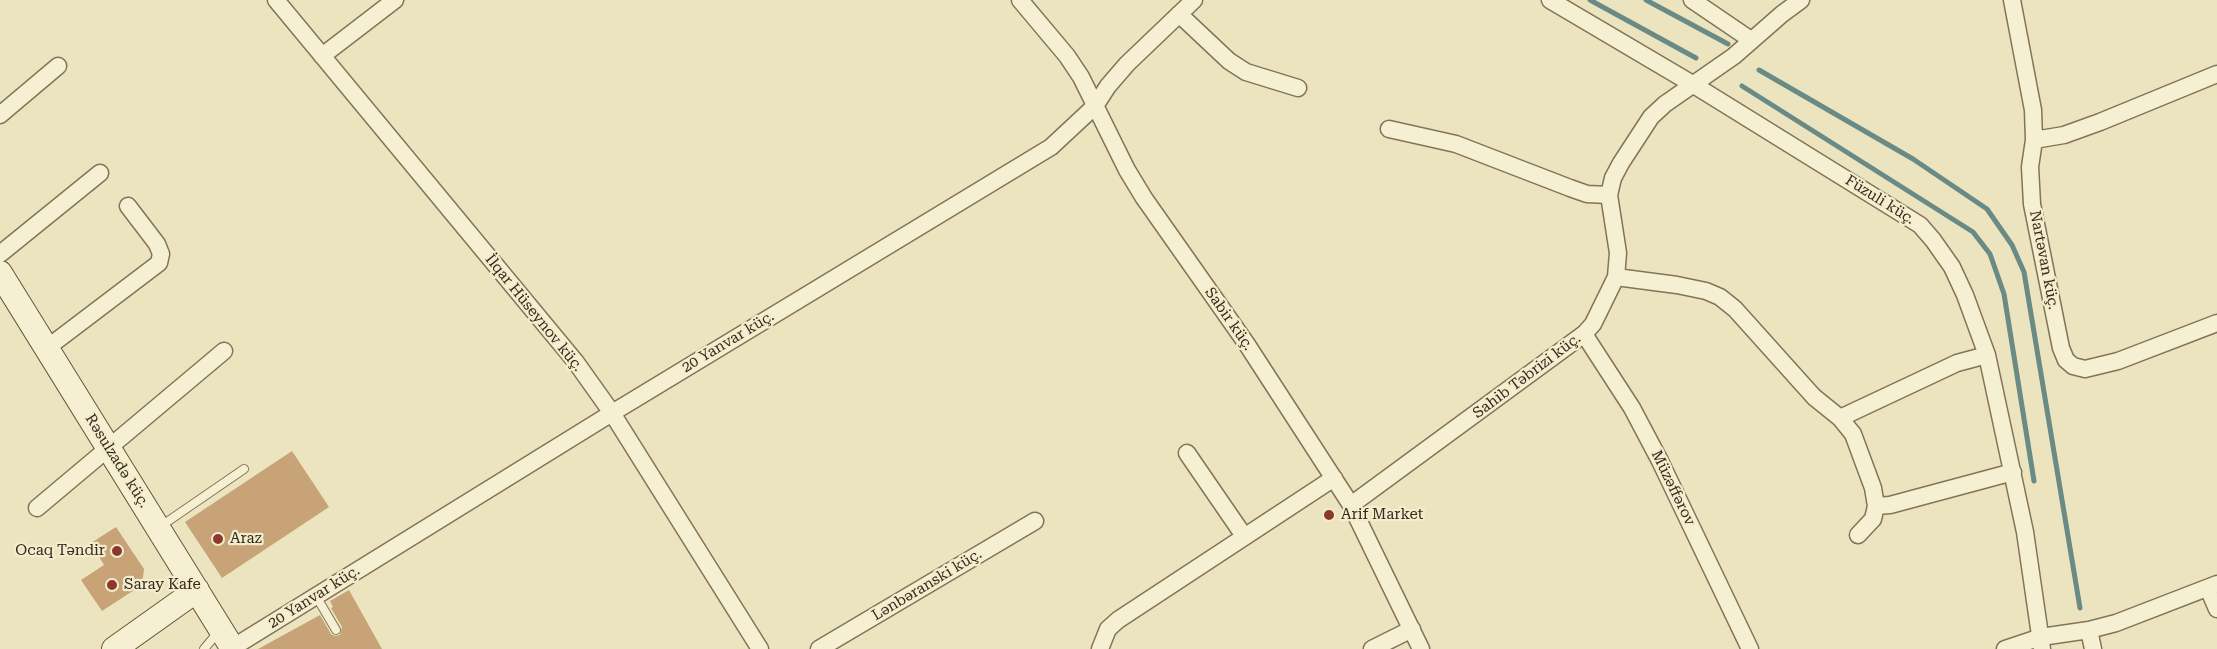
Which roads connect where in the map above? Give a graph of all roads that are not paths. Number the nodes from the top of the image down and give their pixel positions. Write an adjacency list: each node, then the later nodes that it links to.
1 (276, 0): 11 (street, İlqar Hüseynov küç.)
2 (395, 0): 11 (street)
3 (1020, 0): 16 (street, Sabir küç.)
4 (1194, 0): 9 (street, 20 Yanvar küç.)
5 (1550, 0): 14 (street, Füzuli küç.)
6 (1692, 0): 10 (street)
7 (1802, 0): 10 (street, Sahib Təbrizi küç.)
8 (2012, 0): 19 (street, Nartəvan küç.)
9 (1179, 14): 15 (street); 16 (street, 20 Yanvar küç.)
10 (1751, 40): 14 (street, Sahib Təbrizi küç.)
11 (322, 56): 31 (street, İlqar Hüseynov küç.)
12 (58, 66): 17 (street)
13 (2217, 74): 19 (street)
14 (1694, 86): 21 (street, Sahib Təbrizi küç.); 30 (street, Füzuli küç.)
15 (1298, 88)
16 (1095, 106): 31 (street, 20 Yanvar küç.); 37 (street, Sabir küç.)
17 (0, 115)
18 (1389, 129): 21 (street)
19 (2034, 140): 26 (street, Nartəvan küç.)
20 (100, 173): 23 (street)
21 (1609, 195): 25 (street, Sahib Təbrizi küç.)
22 (128, 207): 28 (street)
23 (0, 254)
24 (0, 273): 28 (street, Rəsulzadə küç.)
25 (1616, 277): 27 (street, Sahib Təbrizi küç.); 32 (street)
26 (2217, 323)
27 (1584, 334): 38 (street, Sahib Təbrizi küç.); 61 (street, Müzəffərov)
28 (47, 348): 33 (street, Rəsulzadə küç.)
29 (224, 351): 33 (street)
30 (1987, 355): 32 (street); 36 (street, Füzuli küç.)
31 (612, 413): 47 (street, 20 Yanvar küç.); 56 (street, İlqar Hüseynov küç.)
32 (1840, 418): 39 (street)
33 (108, 447): 40 (street); 42 (street, Rəsulzadə küç.)
34 (1187, 453): 44 (street)
35 (244, 469): 42 (lane)
36 (2013, 472): 39 (street); 53 (street, Füzuli küç.)
37 (1334, 478): 38 (street, Sabir küç.); 44 (street)
38 (1351, 505): 49 (street, Sabir küç.)
39 (1876, 506): 43 (street)
40 (37, 508)
41 (1035, 521): 57 (street, Lənbəranski küç.)
42 (158, 528): 46 (street, Rəsulzadə küç.)
43 (1858, 535)
44 (1244, 536): 58 (street)
45 (2213, 586): 48 (street); 51 (street)
46 (196, 590): 52 (street, Rəsulzadə küç.); 54 (street)
47 (316, 596): 50 (lane); 52 (street, 20 Yanvar küç.)
48 (2217, 609)
49 (1412, 629): 59 (street); 60 (street, Sabir küç.)
50 (336, 630)
51 (2089, 630): 53 (street); 63 (street)
52 (229, 642): 55 (lane)
53 (2042, 643): 62 (street)
54 (114, 649)
55 (204, 649)
56 (760, 649)
57 (819, 649)
58 (1100, 649)
59 (1372, 649)
60 (1421, 649)
61 (1750, 649)
62 (2005, 649)
63 (2092, 649)

